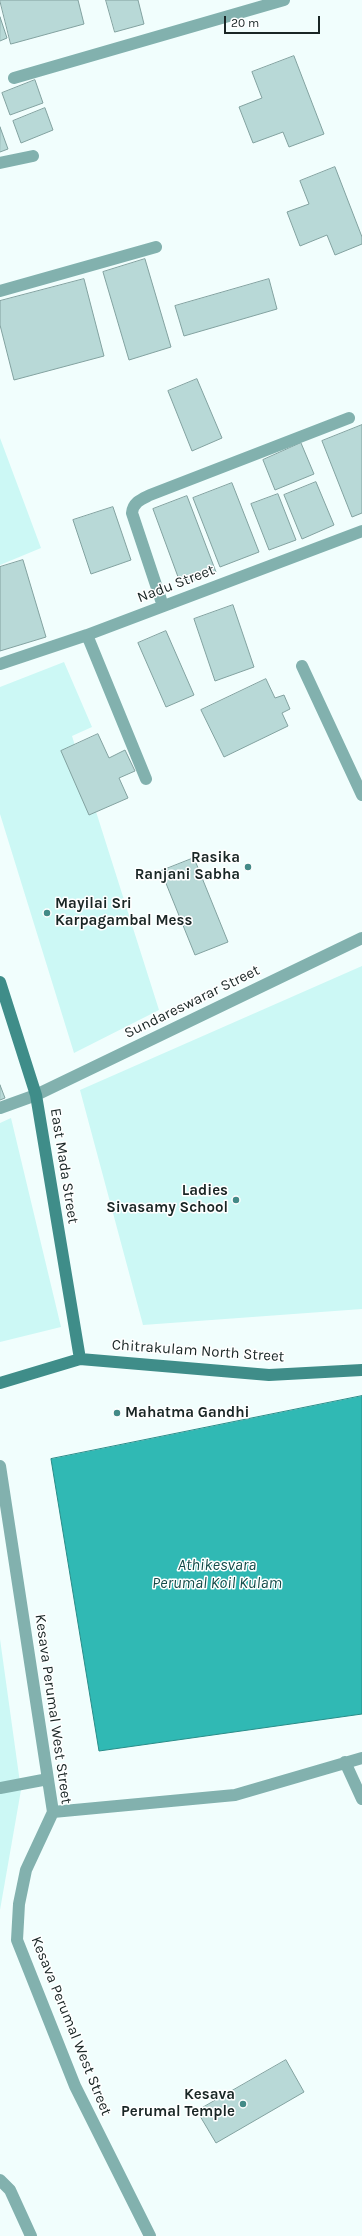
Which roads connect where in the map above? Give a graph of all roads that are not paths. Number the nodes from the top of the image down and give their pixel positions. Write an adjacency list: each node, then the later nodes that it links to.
1 (284, 0): 2 (street)
2 (14, 78)
3 (32, 156): 4 (street)
4 (0, 163)
5 (156, 248): 6 (street)
6 (0, 291)
7 (348, 418): 9 (street)
8 (362, 531): 9 (street, Nadu Street)
9 (163, 606): 10 (street, Nadu Street)
10 (87, 635): 11 (street, Nadu Street); 13 (street)
11 (0, 664)
12 (302, 666): 14 (street)
13 (146, 779)
14 (362, 795)
15 (362, 938): 17 (street, Sundareswarar Street)
16 (0, 982): 17 (street, East Mada Street)
17 (36, 1095): 18 (street, Sundareswarar Street); 19 (street, East Mada Street)
18 (0, 1108)
19 (80, 1359): 20 (street, Chitrakulam North Street); 21 (street)
20 (362, 1370)
21 (0, 1382)
22 (0, 1466): 25 (street, Kesava Perumal West Street)
23 (362, 1758): 24 (street)
24 (345, 1762): 27 (street); 28 (street)
25 (48, 1779): 26 (street); 28 (street, Kesava Perumal West Street)
26 (0, 1788)
27 (362, 1799)
28 (53, 1812): 31 (street, Kesava Perumal West Street)
29 (0, 2180): 30 (street)
30 (31, 2236)
31 (150, 2236)

